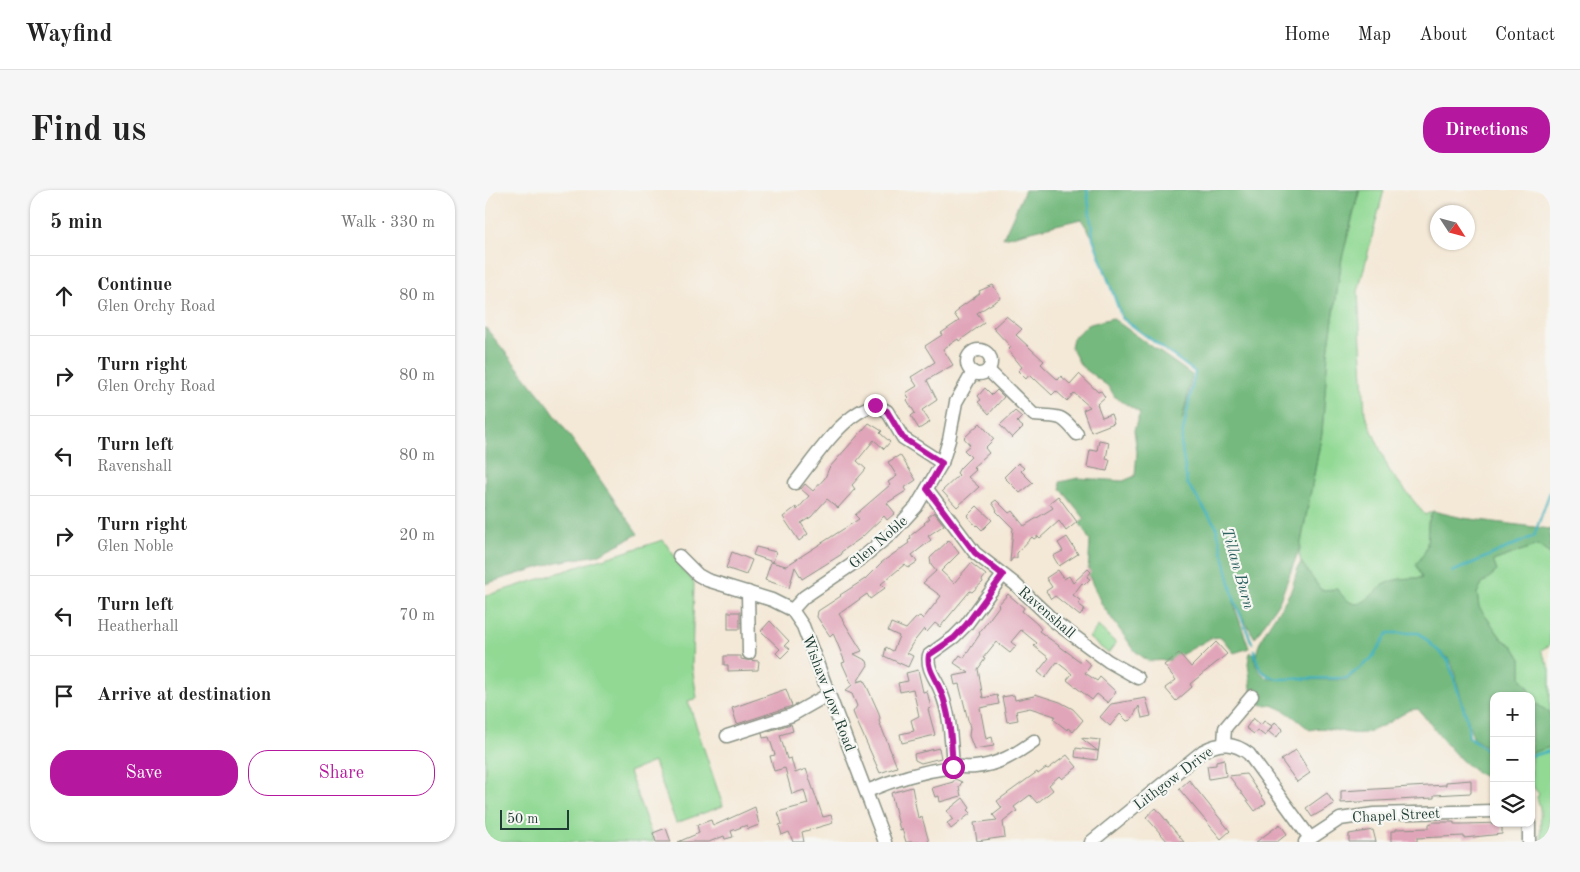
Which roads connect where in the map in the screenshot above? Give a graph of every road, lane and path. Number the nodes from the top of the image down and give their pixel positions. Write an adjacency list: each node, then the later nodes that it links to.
1 (988, 370): 2 (street); 2 (street, Glen Noble); 3 (street, Glen Noble)
2 (973, 372): 4 (street, Glen Noble)
3 (1077, 434)
4 (942, 463): 5 (street); 6 (street, Glen Noble)
5 (795, 483)
6 (927, 489): 8 (street, Ravenshall); 10 (street, Glen Noble)
7 (679, 556): 9 (street)
8 (1003, 575): 12 (street, Ravenshall); 18 (street)
9 (748, 592): 10 (street); 11 (street)
10 (792, 610): 13 (street, Wishaw Low Road)
11 (749, 653)
12 (1138, 678)
13 (829, 694): 15 (street); 19 (street, Wishaw Low Road)
14 (1252, 696): 17 (street)
15 (727, 736)
16 (1034, 741): 18 (street)
17 (1224, 744): 22 (street, Lithgow Drive); 24 (street, Lithgow Drive)
18 (953, 767): 19 (street)
19 (867, 791): 23 (street, Wishaw Low Road)
20 (1490, 811): 22 (street, Chapel Street)
21 (1529, 827): 25 (street)
22 (1307, 840)
23 (885, 842)
24 (1091, 842)
25 (1529, 842)

